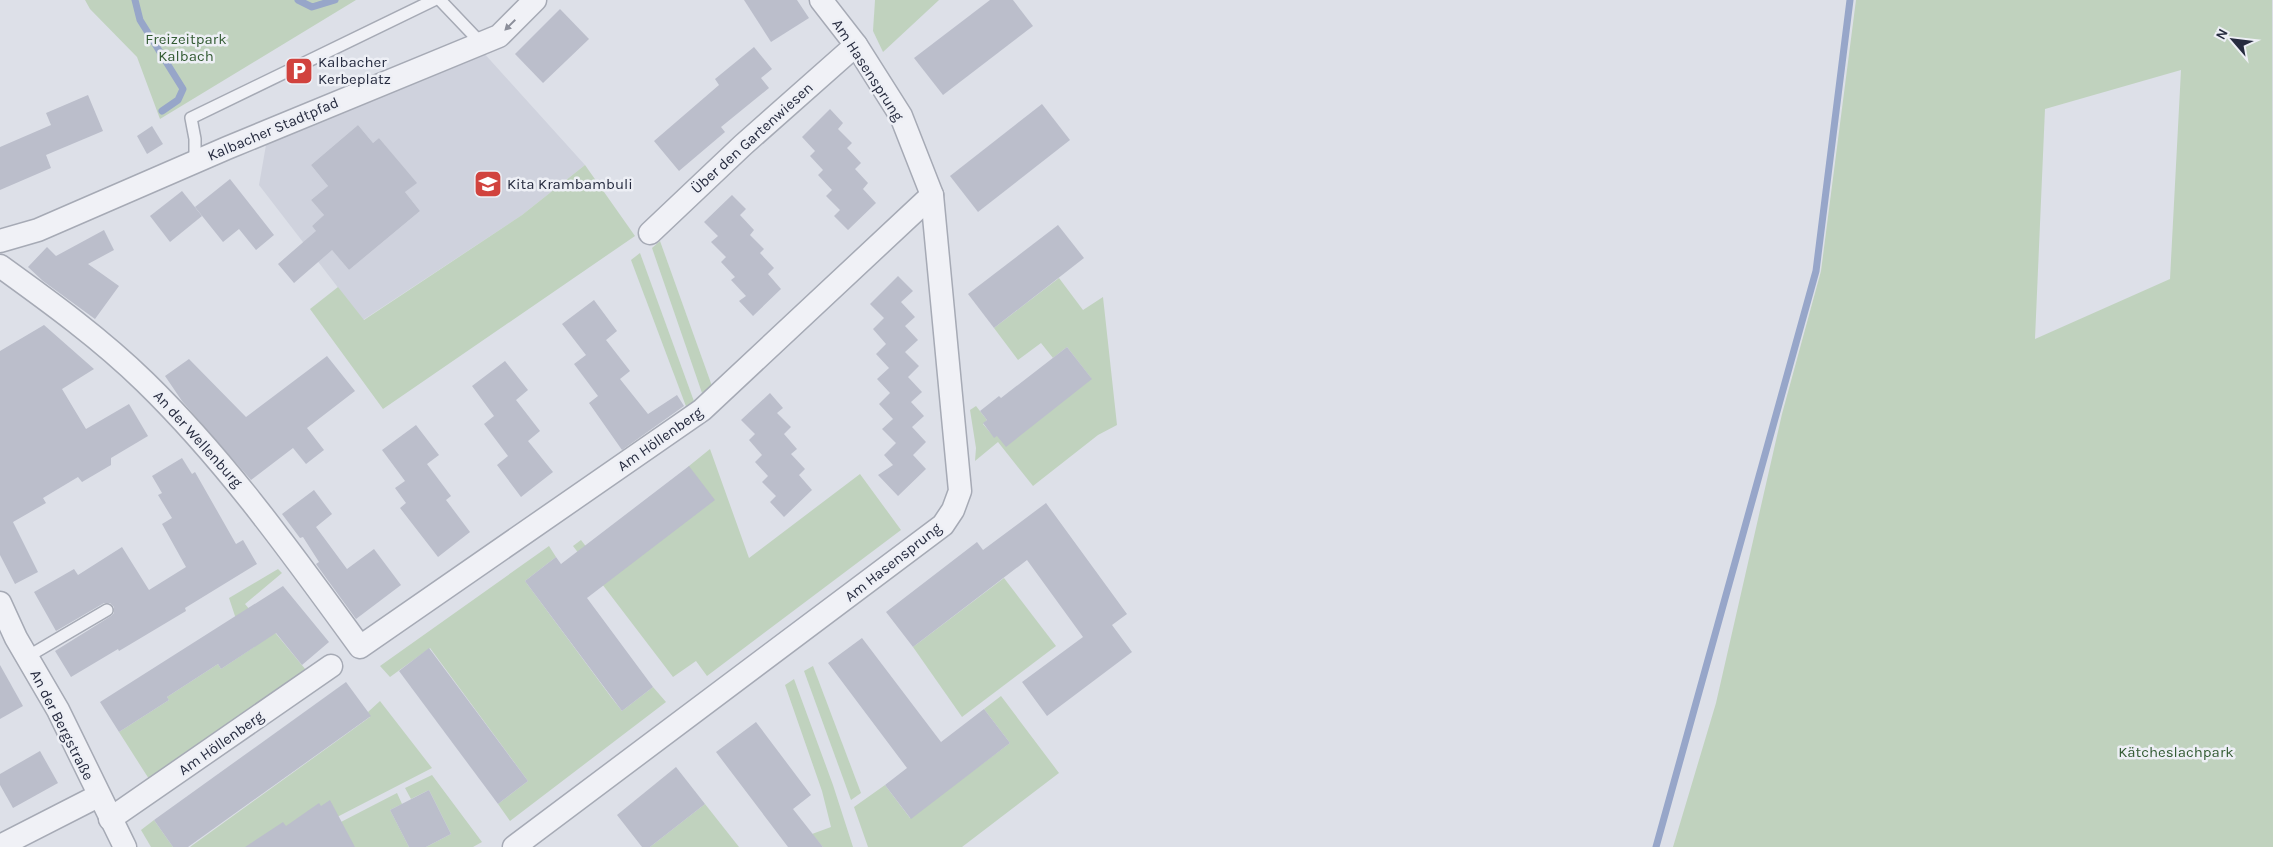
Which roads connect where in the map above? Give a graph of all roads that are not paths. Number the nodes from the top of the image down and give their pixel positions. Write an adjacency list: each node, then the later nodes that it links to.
1 (434, 0): 7 (lane)
2 (440, 0): 5 (lane)
3 (535, 0): 5 (street, Kalbacher Stadtpfad, one-way to 5)
4 (820, 0): 6 (street, Am Hasensprung)
5 (481, 43): 7 (street, Kalbacher Stadtpfad)
6 (856, 45): 8 (street, Am Hasensprung); 9 (street, Über den Gartenwiesen)
7 (195, 162): 10 (street, Kalbacher Stadtpfad)
8 (932, 195): 14 (street, Am Höllenberg); 21 (street, Am Hasensprung)
9 (650, 233)
10 (0, 241)
11 (0, 266): 14 (street, An der Wellenburg)
12 (0, 603): 15 (street, An der Bergstraße)
13 (107, 610): 15 (lane)
14 (360, 647)
15 (14, 648): 17 (street, An der Bergstraße)
16 (331, 666): 18 (street, Am Höllenberg)
17 (98, 796): 18 (street, An der Bergstraße); 19 (street)
18 (110, 819): 20 (street, An der Bergstraße)
19 (0, 846)
20 (125, 847)
21 (514, 847)

